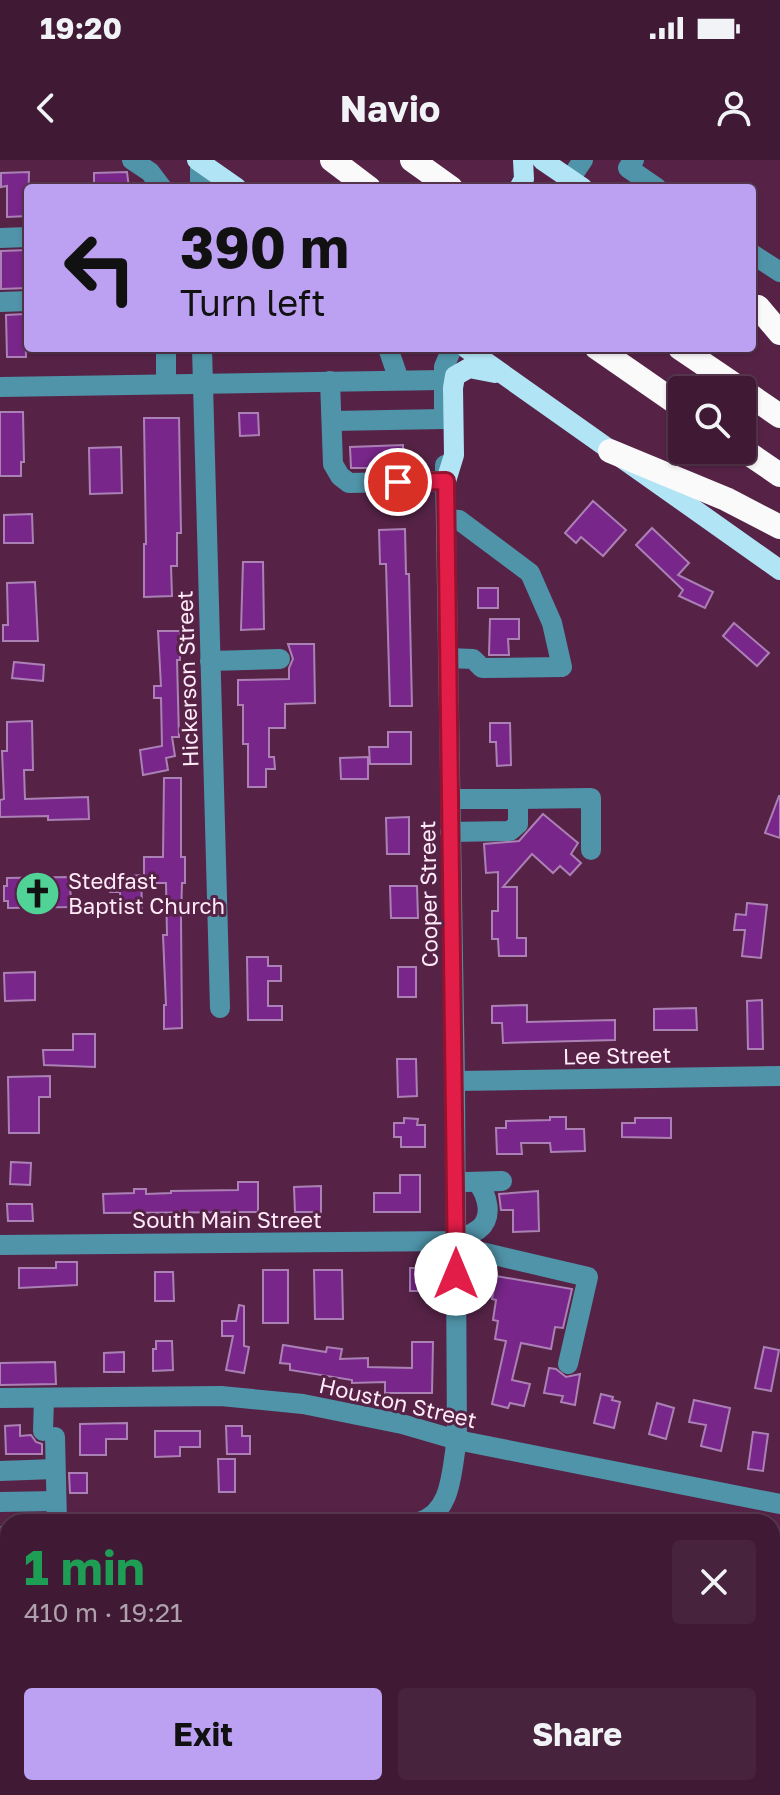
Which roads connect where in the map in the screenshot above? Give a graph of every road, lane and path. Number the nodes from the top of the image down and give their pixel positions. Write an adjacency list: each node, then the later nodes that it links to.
1 (132, 160): 9 (street)
2 (332, 160): 12 (highway)
3 (412, 160): 13 (highway)
4 (523, 160): 14 (main road)
5 (542, 160): 15 (main road)
6 (583, 160): 16 (street)
7 (634, 160): 17 (street)
8 (198, 161): 10 (street); 11 (main road)
9 (159, 184)
10 (200, 184)
11 (231, 184)
12 (364, 184)
13 (445, 184)
14 (521, 184)
15 (571, 184)
16 (572, 184)
17 (651, 184)
18 (24, 237): 19 (street)
19 (0, 238)
20 (756, 257): 21 (street)
21 (780, 272)
22 (24, 301): 23 (street)
23 (0, 302)
24 (756, 306): 26 (main road)
25 (756, 306): 27 (highway)
26 (780, 322)
27 (780, 333)
28 (166, 352): 41 (street)
29 (202, 352): 42 (street, Hickerson Street)
30 (389, 352): 38 (street)
31 (449, 352): 39 (street, Cooper Street)
32 (472, 352): 37 (main road)
33 (499, 352): 37 (main road)
34 (603, 352): 44 (highway)
35 (686, 352): 36 (highway)
36 (721, 376)
37 (510, 378): 49 (main road); 52 (main road)
38 (399, 380): 39 (street); 40 (street)
39 (443, 380): 47 (street, Cooper Street)
40 (330, 381): 42 (street); 48 (street)
41 (166, 384): 42 (street); 43 (street)
42 (203, 384): 58 (street, Hickerson Street)
43 (0, 387)
44 (668, 397)
45 (756, 400): 46 (highway)
46 (780, 416)
47 (444, 419): 48 (street); 52 (street, Cooper Street)
48 (332, 421): 52 (street)
49 (610, 451): 54 (highway); 55 (main road)
50 (756, 459): 51 (highway)
51 (780, 475)
52 (446, 481): 53 (street, Cooper Street)
53 (447, 519): 56 (street, Cooper Street); 56 (street)
54 (780, 527)
55 (780, 570)
56 (448, 658): 59 (street, Cooper Street)
57 (280, 659): 58 (street)
58 (210, 661): 63 (street, Hickerson Street)
59 (450, 799): 60 (street); 61 (street, Cooper Street)
60 (518, 799): 61 (street); 62 (street)
61 (450, 832): 65 (street, Cooper Street)
62 (591, 850)
63 (220, 1008)
64 (780, 1076): 65 (street, Lee Street)
65 (455, 1081): 66 (street, Cooper Street)
66 (456, 1181): 68 (street); 69 (street, Cooper Street)
67 (502, 1181): 68 (street)
68 (477, 1182): 69 (street)
69 (456, 1244): 70 (street, South Main Street); 71 (street, South Main Street); 74 (street, Cooper Street)
70 (0, 1245)
71 (568, 1364)
72 (0, 1398): 73 (street, Houston Street)
73 (44, 1399): 74 (street, Houston Street); 75 (street)
74 (457, 1440): 78 (street, Houston Street); 80 (street, Cooper Street)
75 (55, 1469): 76 (street); 79 (street)
76 (0, 1471)
77 (0, 1502): 79 (street)
78 (780, 1504)
79 (56, 1512)
80 (434, 1514)

